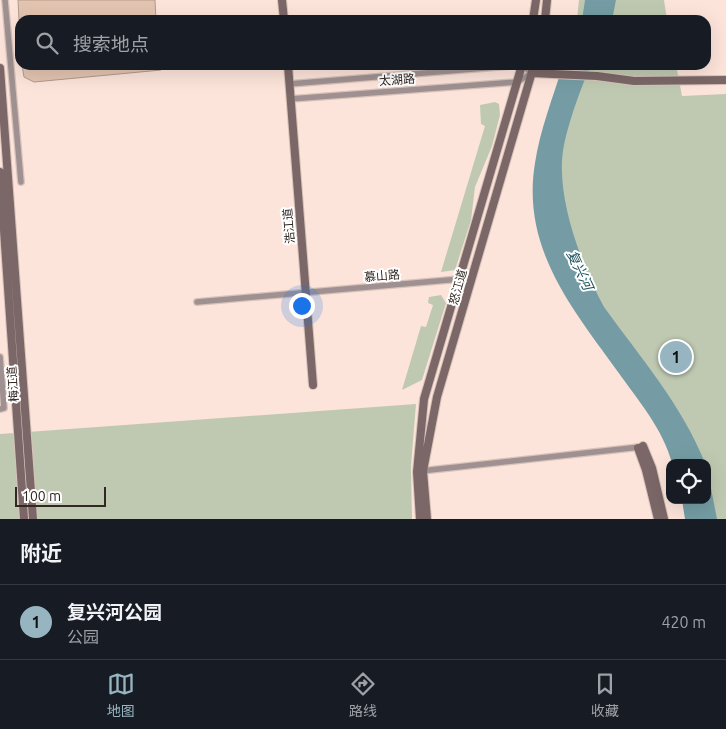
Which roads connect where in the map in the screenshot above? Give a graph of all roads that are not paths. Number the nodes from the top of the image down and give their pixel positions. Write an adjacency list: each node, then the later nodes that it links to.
1 (5, 0): 20 (street)
2 (282, 0): 5 (street)
3 (536, 0): 6 (street)
4 (548, 0): 7 (street)
5 (284, 15)
6 (534, 15)
7 (546, 15)
8 (0, 68): 30 (street, 梅江道)
9 (288, 70): 17 (street, 浩江道)
10 (461, 70): 17 (street, 太湖路)
11 (521, 70): 16 (street, 怒江道)
12 (532, 70): 16 (street, 太湖路)
13 (533, 70): 28 (street, 怒江道)
14 (540, 70): 15 (street, 太湖路)
15 (726, 80)
16 (517, 82): 18 (street, 太湖路); 21 (street, 怒江道)
17 (289, 84): 18 (street, 浩江道)
18 (290, 99): 22 (street, 浩江道)
19 (0, 172): 29 (street, 梅江道)
20 (20, 182)
21 (460, 279): 22 (street, 慕山路); 28 (street, 怒江道)
22 (306, 292): 23 (street, 慕山路); 25 (street, 浩江道)
23 (197, 302)
24 (0, 357): 26 (street)
25 (313, 386)
26 (0, 409)
27 (640, 447): 28 (street); 33 (street); 34 (street)
28 (420, 472): 31 (street, 怒江道); 32 (street, 怒江道)
29 (24, 519)
30 (33, 519)
31 (420, 519)
32 (427, 519)
33 (658, 519)
34 (664, 519)

